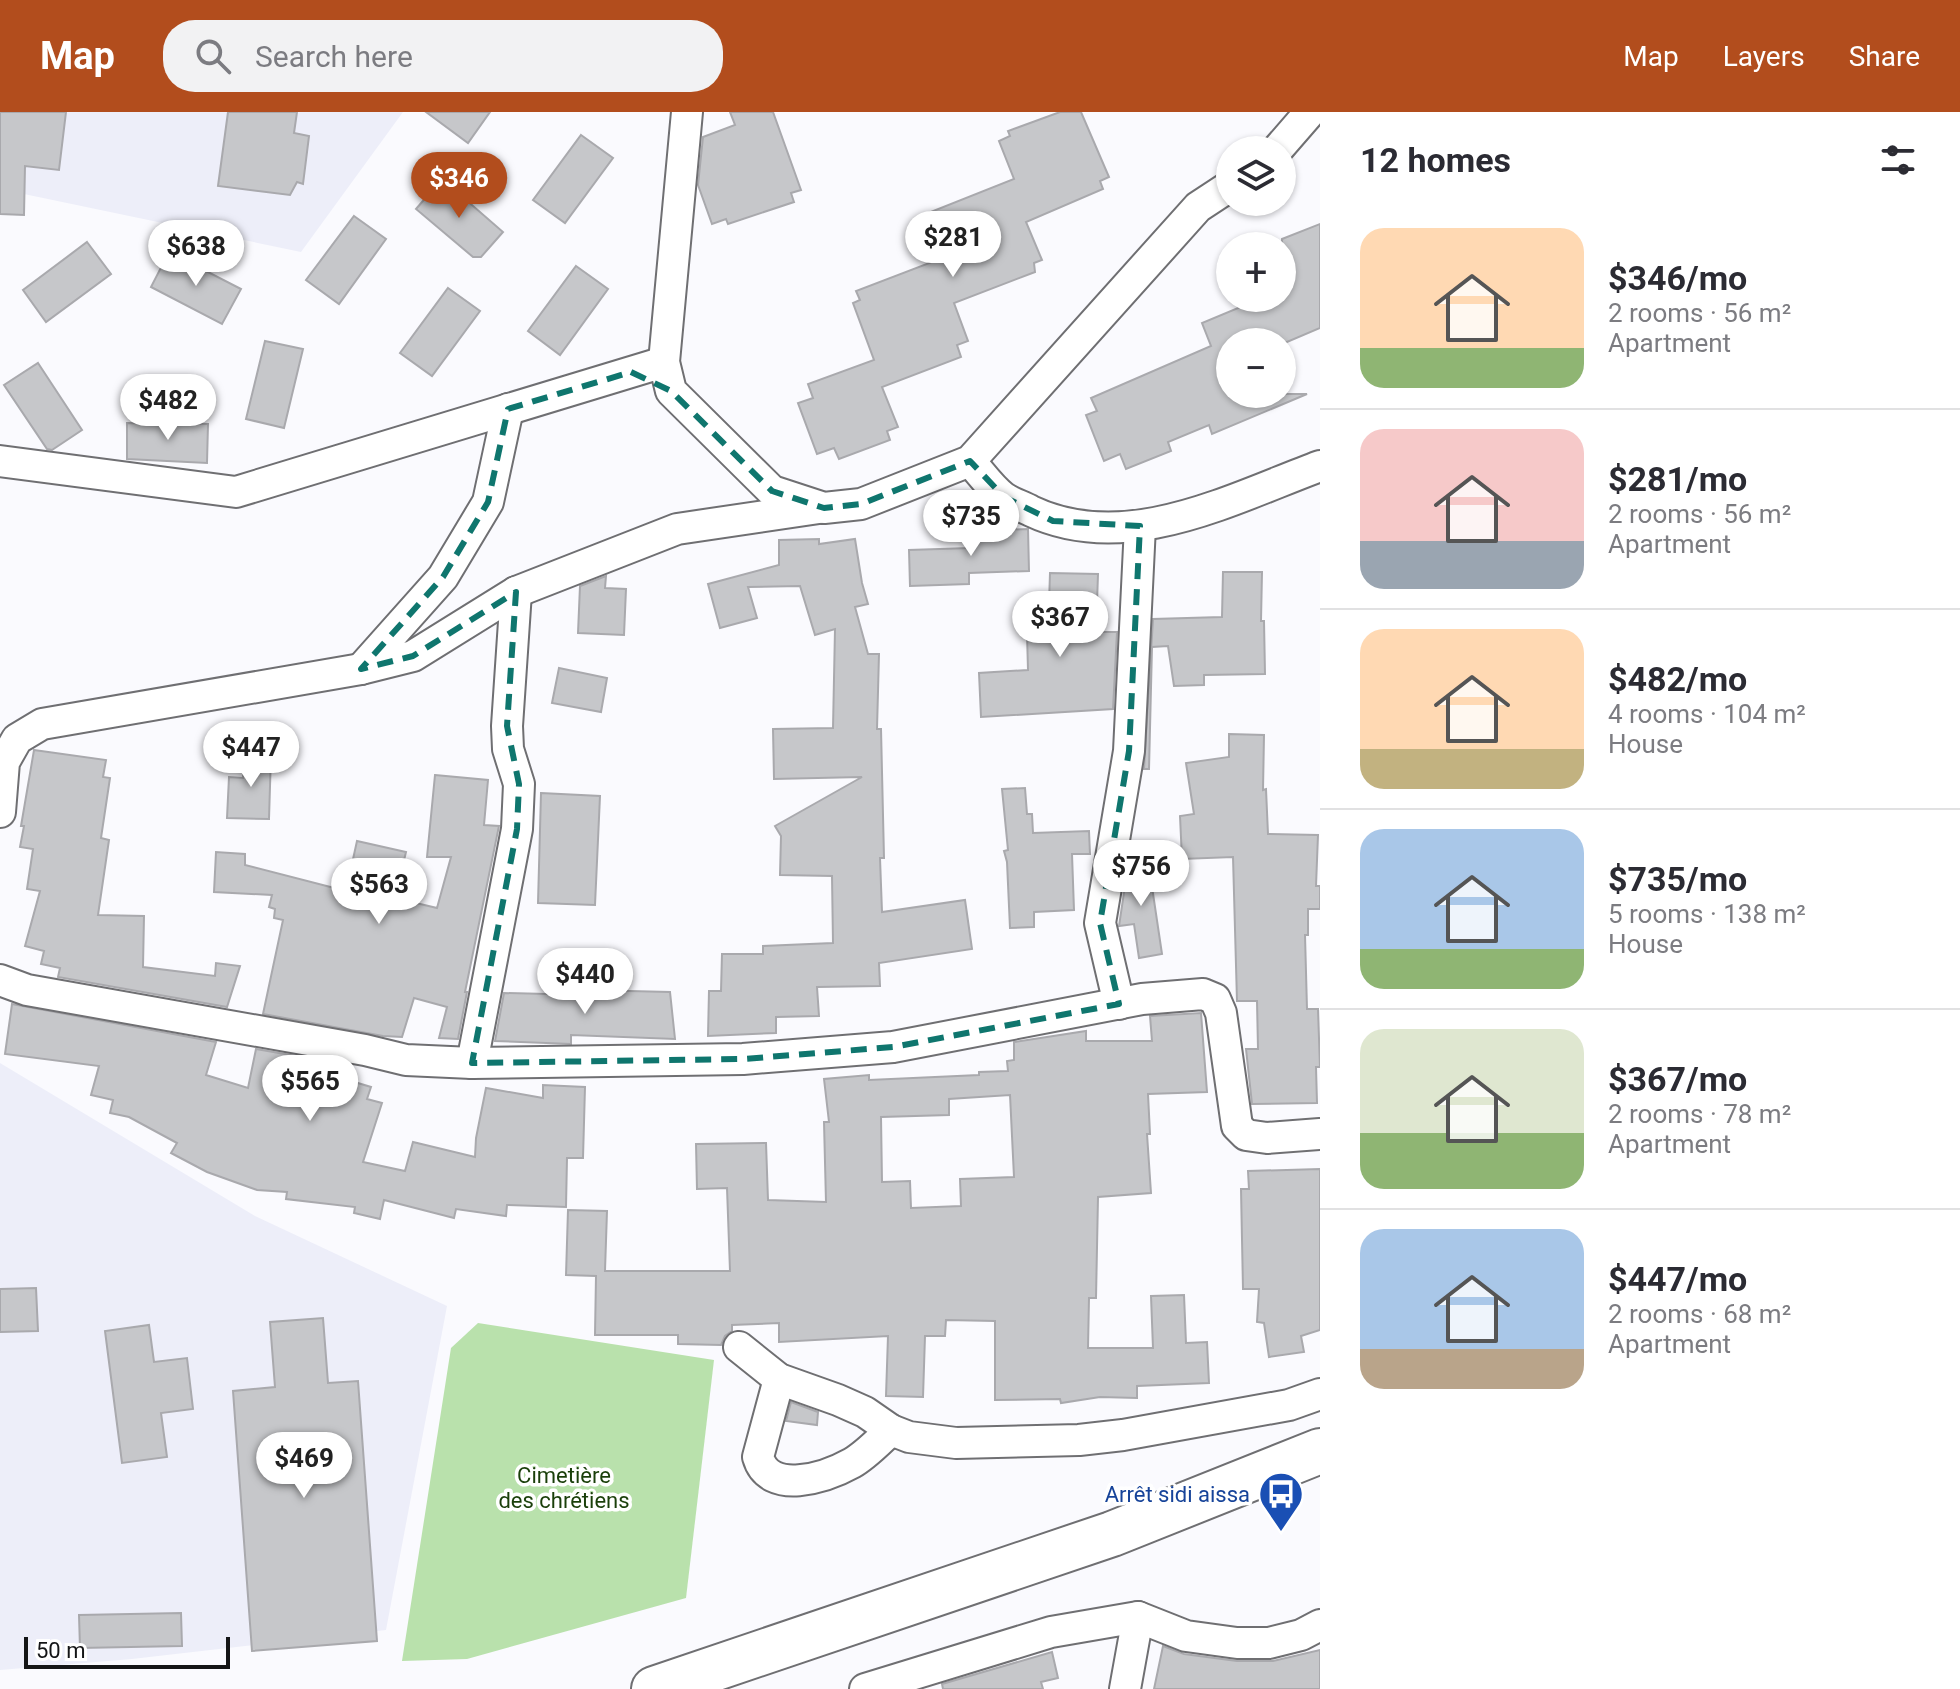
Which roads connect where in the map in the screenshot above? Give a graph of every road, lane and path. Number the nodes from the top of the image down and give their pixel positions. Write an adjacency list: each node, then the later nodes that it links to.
1 (687, 112): 7 (street)
2 (1310, 112): 4 (street)
3 (1320, 133): 5 (street)
4 (1289, 136)
5 (1296, 146)
6 (1216, 195): 10 (street)
7 (667, 376): 8 (street); 12 (street)
8 (508, 409): 9 (street); 15 (street)
9 (0, 461)
10 (970, 461): 12 (street); 13 (street)
11 (1320, 466): 13 (street)
12 (824, 508): 14 (street)
13 (1140, 526): 18 (street)
14 (516, 592): 15 (street); 19 (street)
15 (361, 669): 16 (street)
16 (0, 812)
17 (0, 980): 19 (street)
18 (1119, 1004): 19 (street); 20 (street)
19 (472, 1063)
20 (1320, 1134)
21 (739, 1347): 22 (street)
22 (779, 1379): 24 (street); 24 (street)
23 (1320, 1394): 24 (street)
24 (891, 1430)
25 (1320, 1451): 28 (main road)
26 (1138, 1617): 27 (street); 29 (street); 30 (street)
27 (1320, 1625)
28 (654, 1689)
29 (865, 1689)
30 (1125, 1689)

